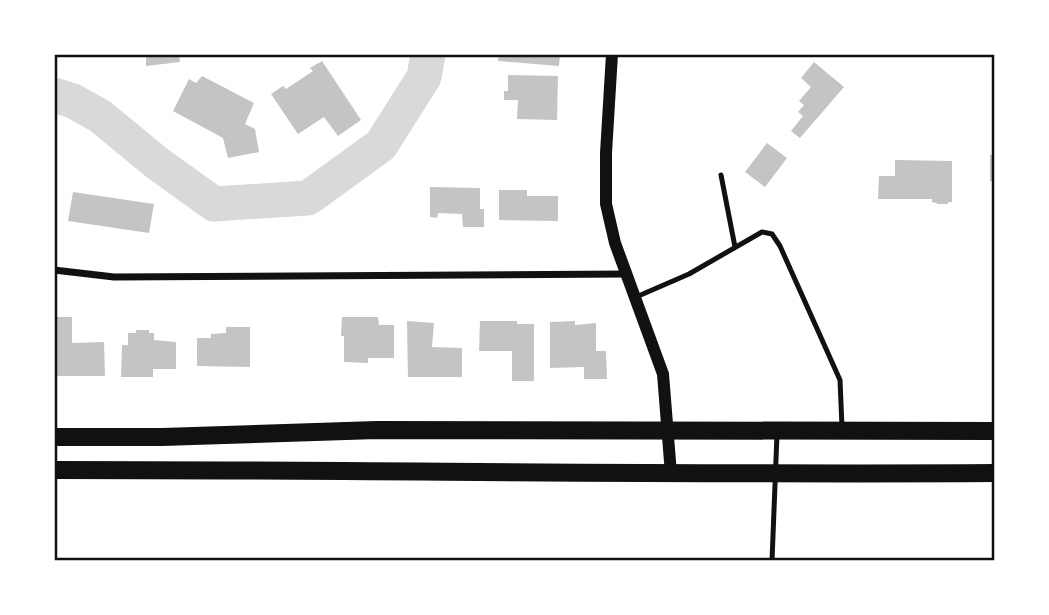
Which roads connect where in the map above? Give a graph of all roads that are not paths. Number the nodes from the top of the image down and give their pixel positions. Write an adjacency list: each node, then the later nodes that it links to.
1 (612, 54): 5 (street)
2 (721, 175): 3 (lane)
3 (735, 247): 6 (lane); 9 (lane)
4 (54, 270): 5 (street)
5 (627, 274): 6 (street)
6 (636, 297): 7 (street)
7 (669, 431): 8 (main road); 11 (main road); 14 (street)
8 (777, 431): 9 (main road); 15 (lane)
9 (842, 431): 10 (main road)
10 (995, 431)
11 (54, 436)
12 (54, 470): 14 (main road)
13 (995, 473): 15 (main road)
14 (671, 474): 15 (main road)
15 (777, 475): 16 (lane)
16 (772, 561)

